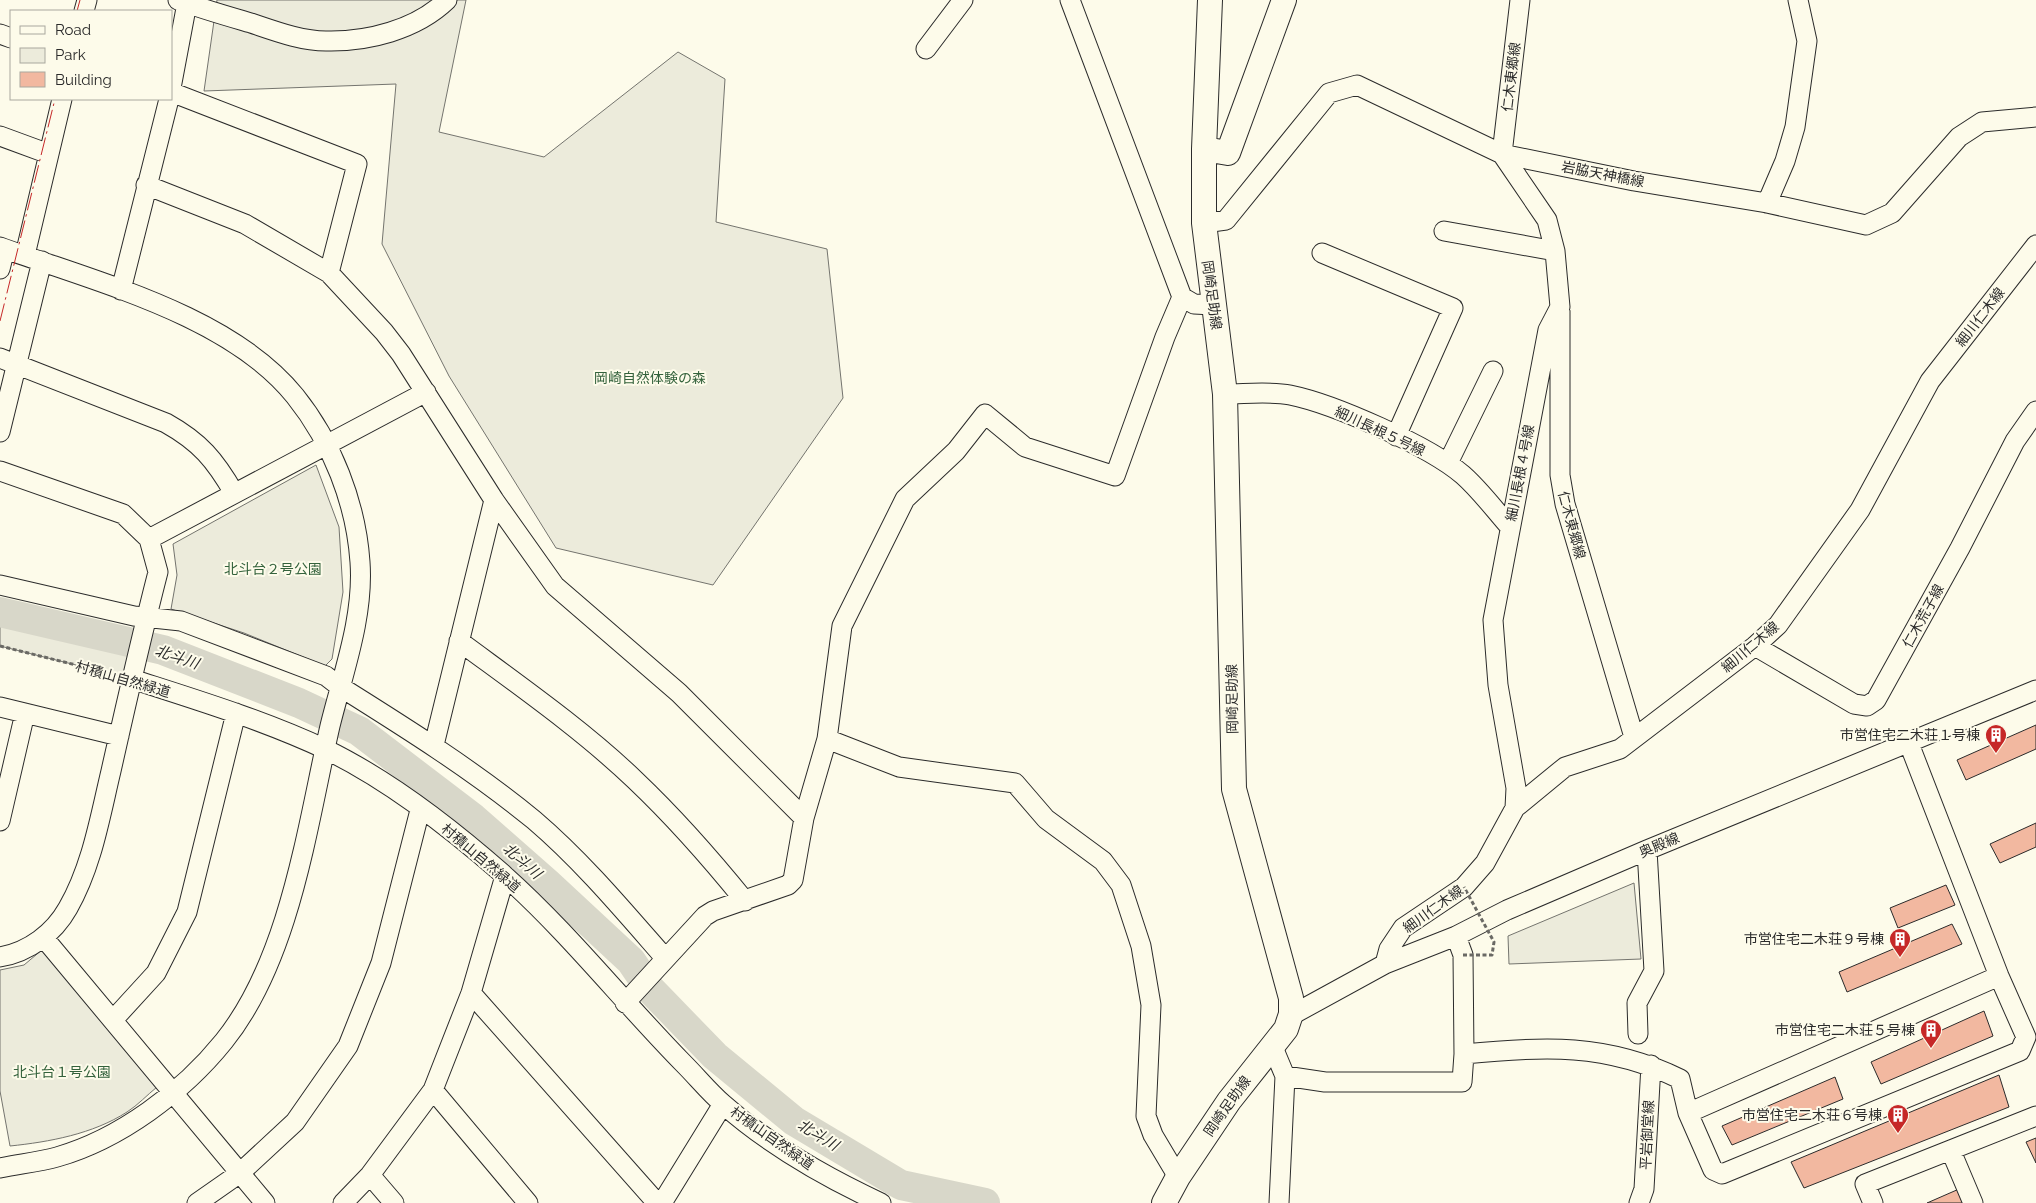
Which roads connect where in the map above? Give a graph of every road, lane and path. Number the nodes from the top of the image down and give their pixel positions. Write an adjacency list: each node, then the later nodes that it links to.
1 (447, 0): 8 (street)
2 (963, 0): 9 (street)
3 (1070, 0): 32 (street)
4 (1210, 0): 16 (main road, 岡崎足助線)
5 (1284, 0): 16 (main road)
6 (1520, 0): 18 (street, 仁木東郷線)
7 (1798, 0): 20 (street)
8 (183, 2): 10 (street)
9 (926, 49)
10 (172, 83)
11 (172, 90): 30 (street)
12 (62, 100): 17 (street)
13 (169, 100): 19 (street)
14 (2036, 117): 20 (street, 岩脇天神橋線)
15 (0, 136): 17 (street)
16 (1204, 149): 21 (main road, 岡崎足助線)
17 (49, 154): 27 (street)
18 (1502, 154): 20 (street, 岩脇天神橋線); 21 (street, 岩脇天神橋線); 25 (street)
19 (146, 185): 30 (street); 31 (street)
20 (1767, 203)
21 (1204, 223): 33 (main road, 岡崎足助線)
22 (1444, 231): 25 (street)
23 (2036, 245): 53 (street, 細川仁木線)
24 (2, 248): 27 (street); 29 (street)
25 (1555, 251): 34 (street)
26 (1322, 253): 41 (street)
27 (25, 255): 28 (street)
28 (42, 261): 31 (street); 35 (street)
29 (0, 269)
30 (329, 273): 37 (street)
31 (121, 290): 42 (street)
32 (1182, 298): 33 (street); 62 (street)
33 (1213, 305): 38 (main road, 岡崎足助線)
34 (1560, 307): 47 (street, 細川長根４号線); 61 (street, 仁木東郷線)
35 (8, 362): 40 (street); 45 (street)
36 (1493, 371): 43 (street)
37 (426, 392): 42 (street); 46 (street)
38 (1225, 394): 41 (street, 細川長根５号線); 83 (main road, 岡崎足助線)
39 (2036, 411): 53 (street, 仁木荒子線)
40 (0, 432)
41 (1396, 436): 43 (street, 細川長根５号線)
42 (329, 446): 45 (street); 56 (street)
43 (1448, 463): 47 (street, 細川長根５号線)
44 (0, 471): 48 (street)
45 (234, 494): 48 (street)
46 (494, 500): 51 (street); 68 (street)
47 (1509, 526): 66 (street, 細川長根４号線)
48 (149, 539): 50 (street)
49 (0, 584): 50 (street)
50 (146, 622): 54 (street); 56 (street)
51 (459, 641): 65 (street); 73 (street)
52 (0, 646): 54 (path, 村積山自然緑道)
53 (1755, 646): 61 (street, 細川仁木線)
54 (134, 674): 59 (street, 村積山自然緑道); 60 (street)
55 (2036, 690): 63 (street, 奥殿線)
56 (338, 691): 64 (street); 65 (street)
57 (0, 707): 58 (street)
58 (25, 713): 60 (street); 69 (street)
59 (236, 713): 64 (street, 村積山自然緑道); 84 (street)
60 (119, 736): 75 (street)
61 (1634, 737): 66 (street, 細川仁木線)
62 (827, 739): 68 (street); 99 (street)
63 (1908, 741): 70 (street, 奥殿線); 80 (street)
64 (327, 744): 67 (street, 村積山自然緑道); 91 (street)
65 (434, 745): 78 (street)
66 (1515, 808): 72 (street, 細川仁木線)
67 (420, 810): 71 (street, 村積山自然緑道); 97 (street)
68 (804, 818): 73 (street)
69 (0, 821)
70 (1647, 850): 74 (street, 奥殿線); 85 (street)
71 (505, 876): 81 (street); 82 (street, 村積山自然緑道)
72 (1464, 887): 76 (path, bridge); 79 (street, 細川仁木線)
73 (745, 901): 78 (street)
74 (1456, 936): 76 (street); 79 (street, 奥殿線)
75 (44, 938): 77 (street); 84 (street)
76 (1463, 955): 87 (street)
77 (0, 958)
78 (661, 963): 82 (street)
79 (1385, 964): 83 (street, 奥殿線)
80 (1999, 976): 93 (street); 93 (street)
81 (472, 992): 90 (street); 105 (street)
82 (628, 999): 92 (street, 村積山自然緑道)
83 (1290, 1016): 86 (main road, 岡崎足助線)
84 (113, 1020): 91 (street)
85 (1638, 1034)
86 (1272, 1045): 89 (street); 99 (main road, 岡崎足助線)
87 (1464, 1054): 88 (street); 89 (street)
88 (1651, 1065): 93 (street); 110 (street, 平岩御堂線)
89 (1285, 1076): 109 (street)
90 (433, 1090): 98 (street); 104 (street)
91 (174, 1093): 96 (street); 97 (street)
92 (723, 1104): 106 (street); 107 (street, 村積山自然緑道)
93 (1688, 1113)
94 (2036, 1116): 95 (street)
95 (1951, 1151): 111 (street); 112 (street)
96 (0, 1168)
97 (240, 1173): 100 (street); 101 (street)
98 (370, 1175): 102 (street); 103 (street)
99 (1178, 1177): 108 (main road, 岡崎足助線)
100 (197, 1203)
101 (265, 1203)
102 (343, 1203)
103 (394, 1203)
104 (528, 1203)
105 (656, 1203)
106 (662, 1203)
107 (881, 1203)
108 (1164, 1203)
109 (1279, 1203)
110 (1639, 1203)
111 (1873, 1203)
112 (1973, 1203)

